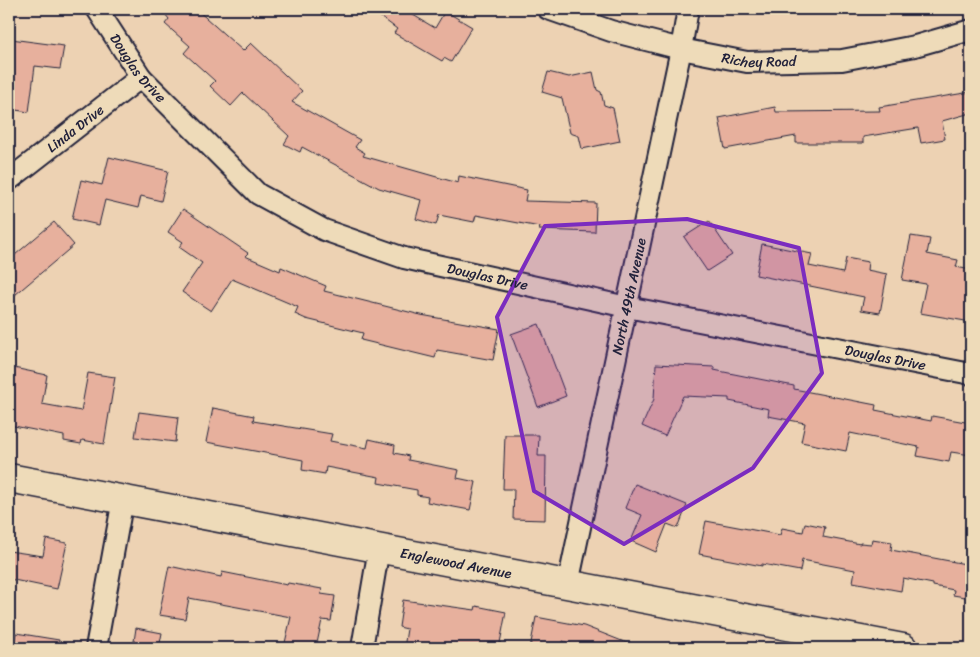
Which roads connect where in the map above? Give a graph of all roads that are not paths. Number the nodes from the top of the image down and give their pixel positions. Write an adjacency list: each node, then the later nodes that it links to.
1 (96, 9): 6 (street, Douglas Drive)
2 (548, 9): 5 (street, Richey Road)
3 (688, 9): 5 (street, North 49th Avenue)
4 (971, 30): 5 (street, Richey Road)
5 (681, 49): 8 (street, North 49th Avenue)
6 (141, 77): 7 (street, Linda Drive); 8 (street, Douglas Drive)
7 (9, 180)
8 (626, 307): 9 (street, Douglas Drive); 13 (street, North 49th Avenue)
9 (971, 374)
10 (9, 478): 11 (street, Englewood Avenue)
11 (123, 499): 12 (street, Englewood Avenue); 14 (street)
12 (380, 548): 13 (street, Englewood Avenue); 15 (street)
13 (568, 584): 16 (street, Englewood Avenue)
14 (96, 648)
15 (362, 648)
16 (903, 648)

